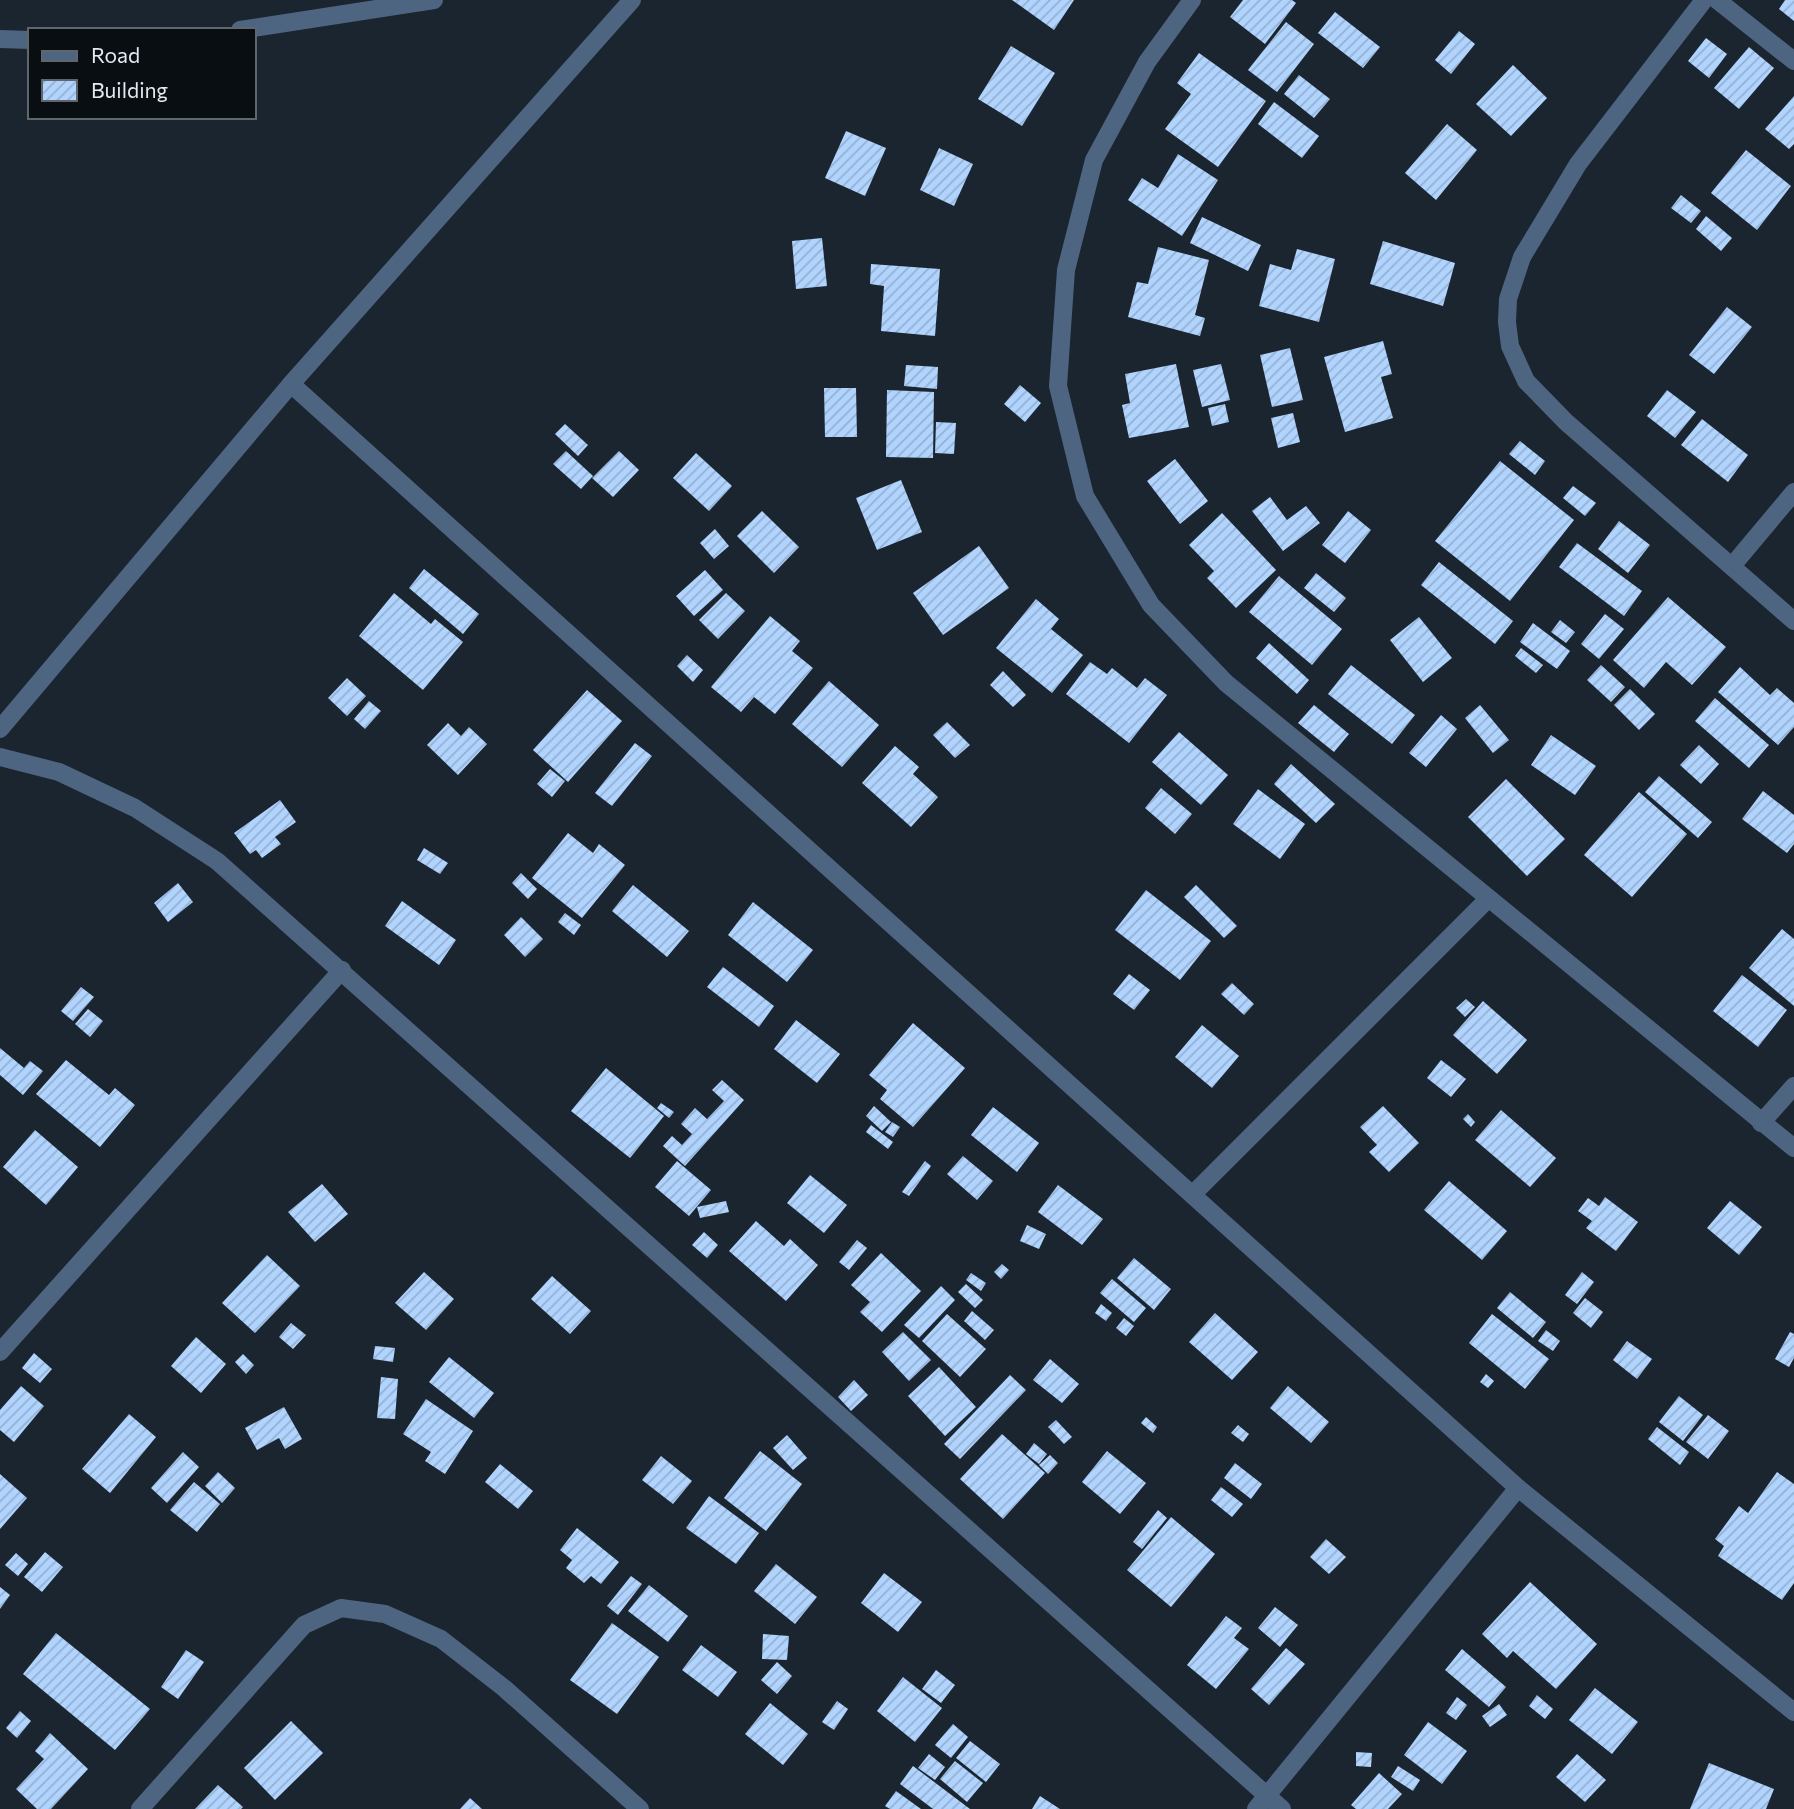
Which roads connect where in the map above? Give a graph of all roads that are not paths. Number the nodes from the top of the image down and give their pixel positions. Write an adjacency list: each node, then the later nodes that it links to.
1 (434, 0): 6 (street)
2 (631, 0): 10 (street)
3 (1192, 0): 16 (street)
4 (1704, 0): 12 (street)
5 (1717, 0): 9 (street)
6 (253, 28)
7 (0, 38): 8 (street)
8 (28, 40)
9 (1794, 61)
10 (291, 384): 14 (street); 21 (street)
11 (1794, 492): 12 (street)
12 (1732, 566): 13 (street)
13 (1794, 621)
14 (0, 729)
15 (0, 757): 17 (street)
16 (1488, 900): 19 (street); 21 (street)
17 (342, 970): 22 (street); 25 (street)
18 (1794, 1086): 19 (street)
19 (1761, 1123): 20 (street)
20 (1794, 1148)
21 (1193, 1194): 23 (street)
22 (0, 1352)
23 (1518, 1488): 24 (street); 25 (street)
24 (1794, 1712)
25 (1261, 1803): 28 (street)
26 (140, 1809): 27 (street)
27 (640, 1809)
28 (1282, 1809)

